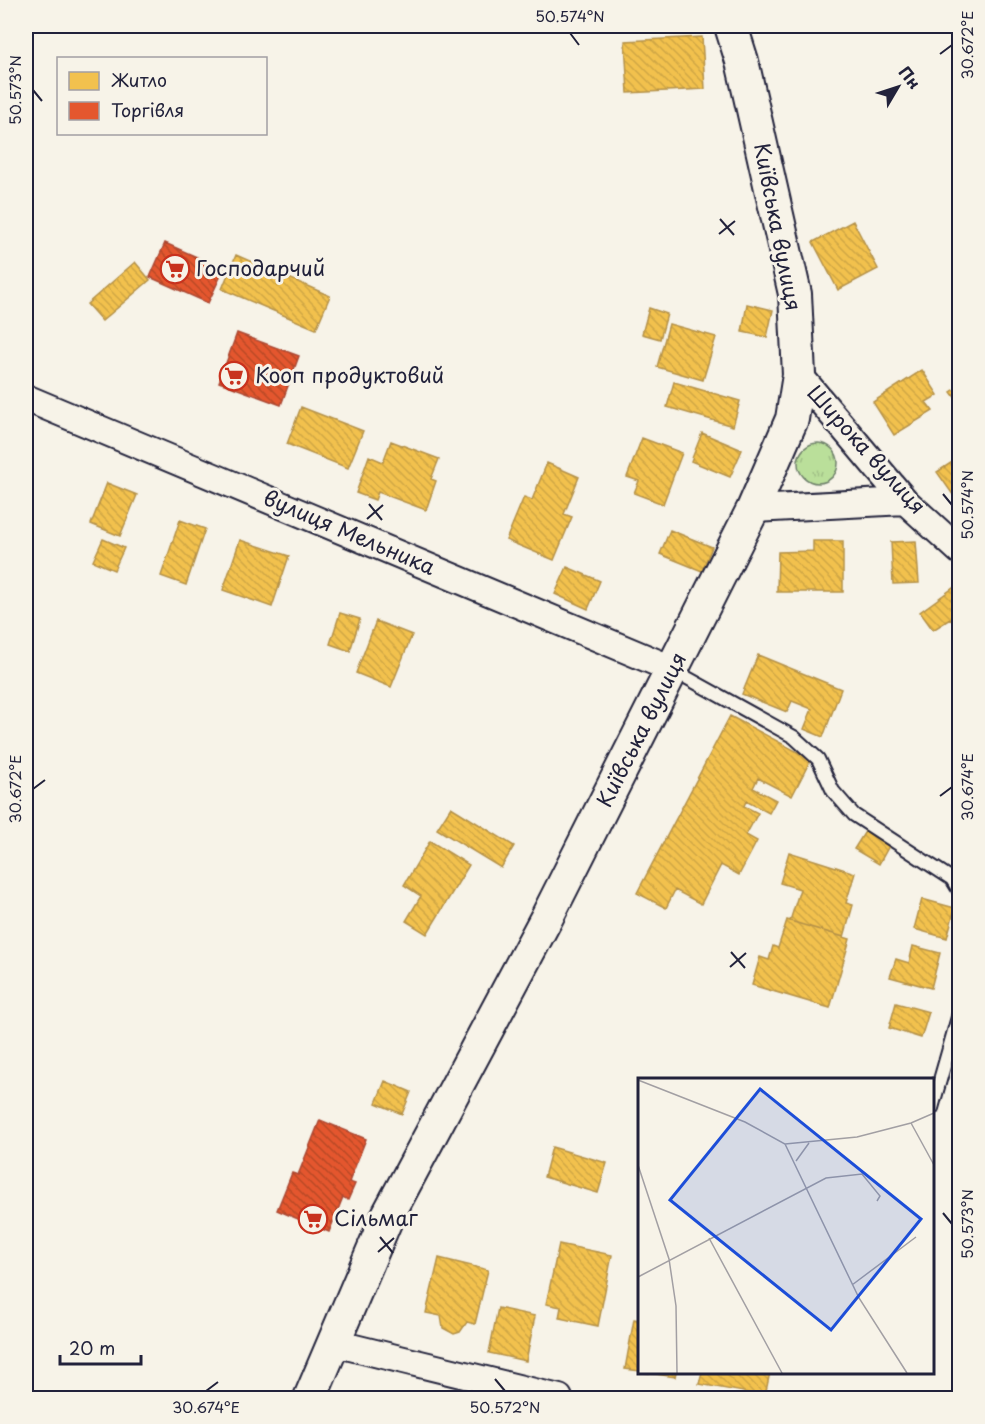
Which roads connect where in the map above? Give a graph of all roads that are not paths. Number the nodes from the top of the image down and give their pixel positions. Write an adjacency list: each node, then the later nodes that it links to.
1 (731, 26): 2 (street, Київська вулиця)
2 (799, 375): 4 (street, Широка вулиця); 5 (street, Київська вулиця)
3 (26, 398): 7 (street, вулиця Мельника)
4 (905, 501): 5 (street); 6 (street, Широка вулиця)
5 (753, 509): 7 (street, Київська вулиця)
6 (960, 550)
7 (672, 669): 8 (lane); 11 (street, Київська вулиця)
8 (960, 892)
9 (960, 1010): 10 (lane)
10 (934, 1104)
11 (334, 1343): 12 (street, Київська вулиця); 13 (street)
12 (310, 1398)
13 (559, 1398)

